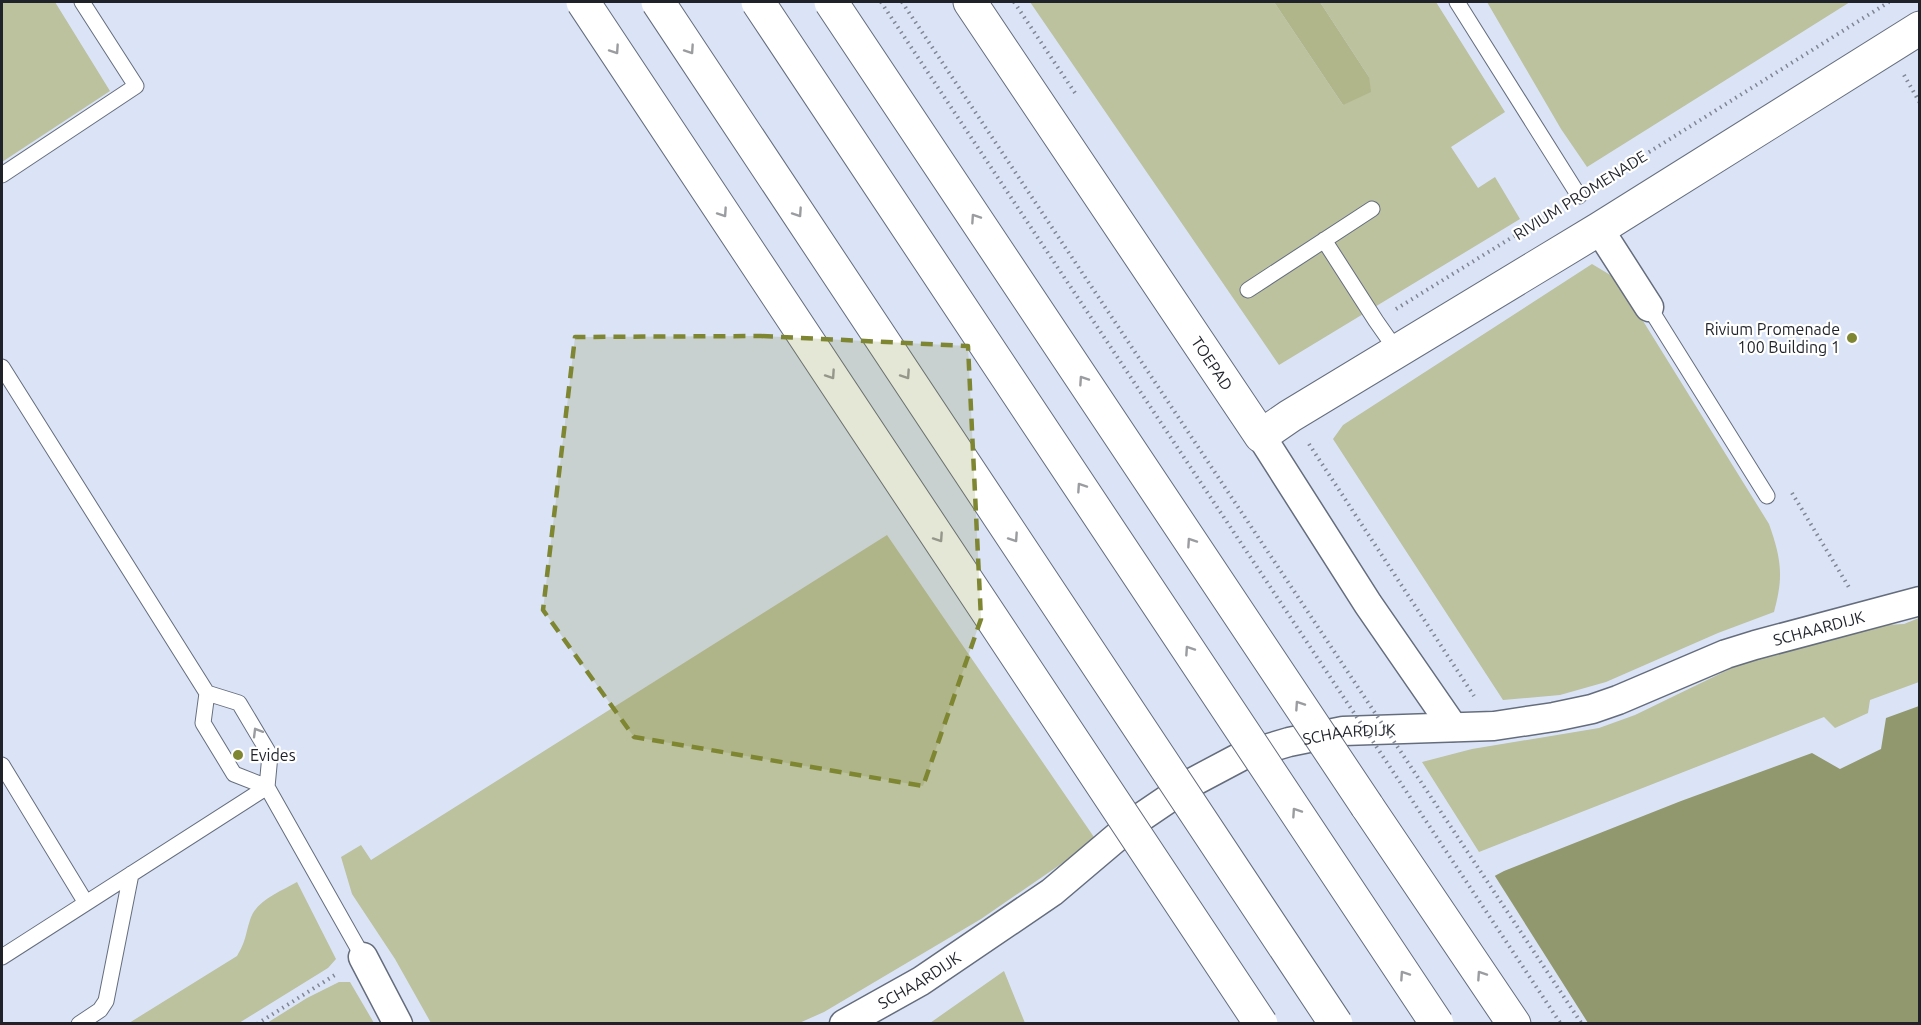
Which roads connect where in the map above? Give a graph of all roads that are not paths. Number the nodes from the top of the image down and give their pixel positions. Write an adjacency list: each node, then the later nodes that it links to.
1 (82, 2): 9 (lane)
2 (583, 2): 32 (main road, one-way to 32, bridge)
3 (658, 2): 33 (main road, one-way to 33, bridge)
4 (758, 2): 34 (main road, one-way to 4, bridge)
5 (831, 2): 35 (main road, one-way to 5, bridge)
6 (970, 2): 18 (main road, TOEPAD)
7 (1457, 2): 10 (lane)
8 (1920, 28): 12 (main road)
9 (2, 175)
10 (1579, 196)
11 (1372, 209): 13 (lane)
12 (1599, 229): 15 (street); 16 (main road)
13 (1324, 240): 14 (lane); 16 (lane)
14 (1248, 290)
15 (1649, 307): 19 (lane)
16 (1397, 351): 18 (main road)
17 (2, 367): 21 (lane)
18 (1261, 436): 22 (street, TOEPAD)
19 (1767, 496)
20 (1920, 601): 22 (street, SCHAARDIJK)
21 (207, 693): 24 (lane); 24 (lane, one-way to 21)
22 (1453, 727): 31 (street, SCHAARDIJK)
23 (2, 765): 26 (lane)
24 (267, 787): 25 (lane); 28 (lane)
25 (131, 874): 26 (lane); 29 (lane)
26 (86, 903): 27 (lane)
27 (2, 957)
28 (363, 957): 30 (street)
29 (79, 1023)
30 (398, 1023)
31 (844, 1023)
32 (1261, 1023)
33 (1336, 1023)
34 (1437, 1023)
35 (1514, 1023)

